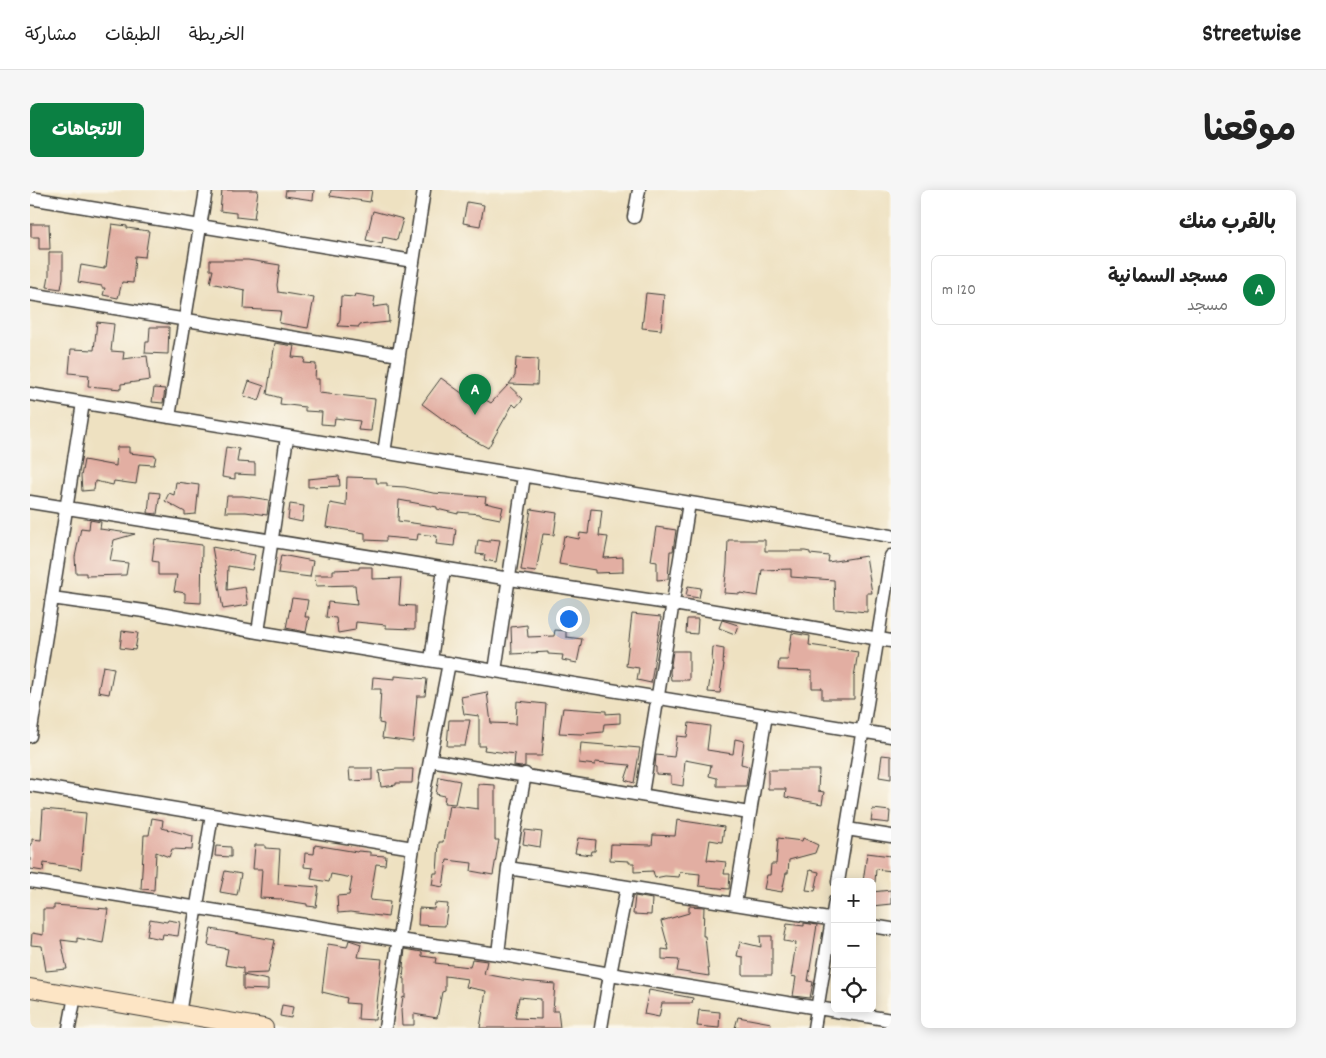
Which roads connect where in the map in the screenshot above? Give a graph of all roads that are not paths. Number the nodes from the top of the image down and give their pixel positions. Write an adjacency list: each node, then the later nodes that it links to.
1 (206, 190): 6 (street)
2 (424, 190): 7 (street)
3 (638, 190): 5 (street)
4 (30, 198): 6 (street)
5 (634, 217)
6 (200, 226): 7 (street); 9 (street)
7 (413, 261): 10 (street)
8 (30, 294): 9 (street)
9 (185, 320): 10 (street); 13 (street)
10 (399, 355): 15 (street)
11 (30, 394): 12 (street)
12 (83, 403): 13 (street); 19 (street)
13 (169, 417): 14 (street)
14 (287, 437): 15 (street); 21 (street)
15 (384, 453): 16 (street)
16 (524, 476): 18 (street); 24 (street)
17 (30, 502): 19 (street)
18 (689, 504): 20 (street); 26 (street)
19 (66, 508): 21 (street); 25 (street)
20 (891, 536)
21 (272, 541): 23 (street); 27 (street)
22 (891, 556): 28 (street)
23 (444, 569): 24 (street); 30 (street)
24 (510, 579): 26 (street); 32 (street)
25 (52, 598): 27 (street); 33 (street)
26 (674, 604): 28 (street); 34 (street)
27 (258, 632): 30 (street)
28 (877, 638): 29 (street); 36 (street)
29 (891, 641)
30 (431, 660): 31 (street)
31 (448, 663): 32 (street); 39 (street)
32 (495, 671): 34 (street)
33 (34, 688): 37 (street)
34 (658, 698): 35 (street); 42 (street)
35 (766, 715): 36 (street); 43 (street)
36 (862, 731): 38 (street); 45 (street)
37 (30, 736)
38 (891, 736)
39 (430, 760): 40 (street); 47 (street)
40 (525, 774): 42 (street); 48 (street)
41 (30, 785): 44 (street)
42 (642, 794): 43 (street)
43 (749, 812): 52 (street)
44 (212, 815): 47 (street); 53 (street)
45 (846, 829): 46 (street); 49 (street)
46 (891, 836)
47 (413, 848): 58 (street)
48 (508, 868): 51 (street); 59 (street)
49 (839, 878)
50 (30, 880): 53 (street)
51 (627, 887): 52 (street); 60 (street)
52 (735, 904): 54 (street)
53 (196, 907): 58 (street); 64 (street)
54 (831, 919)
55 (832, 923): 63 (street)
56 (876, 926): 57 (street)
57 (891, 928)
58 (398, 940): 59 (street); 69 (street)
59 (498, 954): 60 (street)
60 (610, 974): 63 (street); 70 (street)
61 (30, 988): 62 (street)
62 (75, 996): 64 (street); 67 (street)
63 (817, 1008): 65 (street); 71 (street)
64 (179, 1014): 66 (street)
65 (891, 1020)
66 (221, 1024): 68 (street)
67 (69, 1028)
68 (264, 1028)
69 (385, 1028)
70 (601, 1028)
71 (814, 1028)

